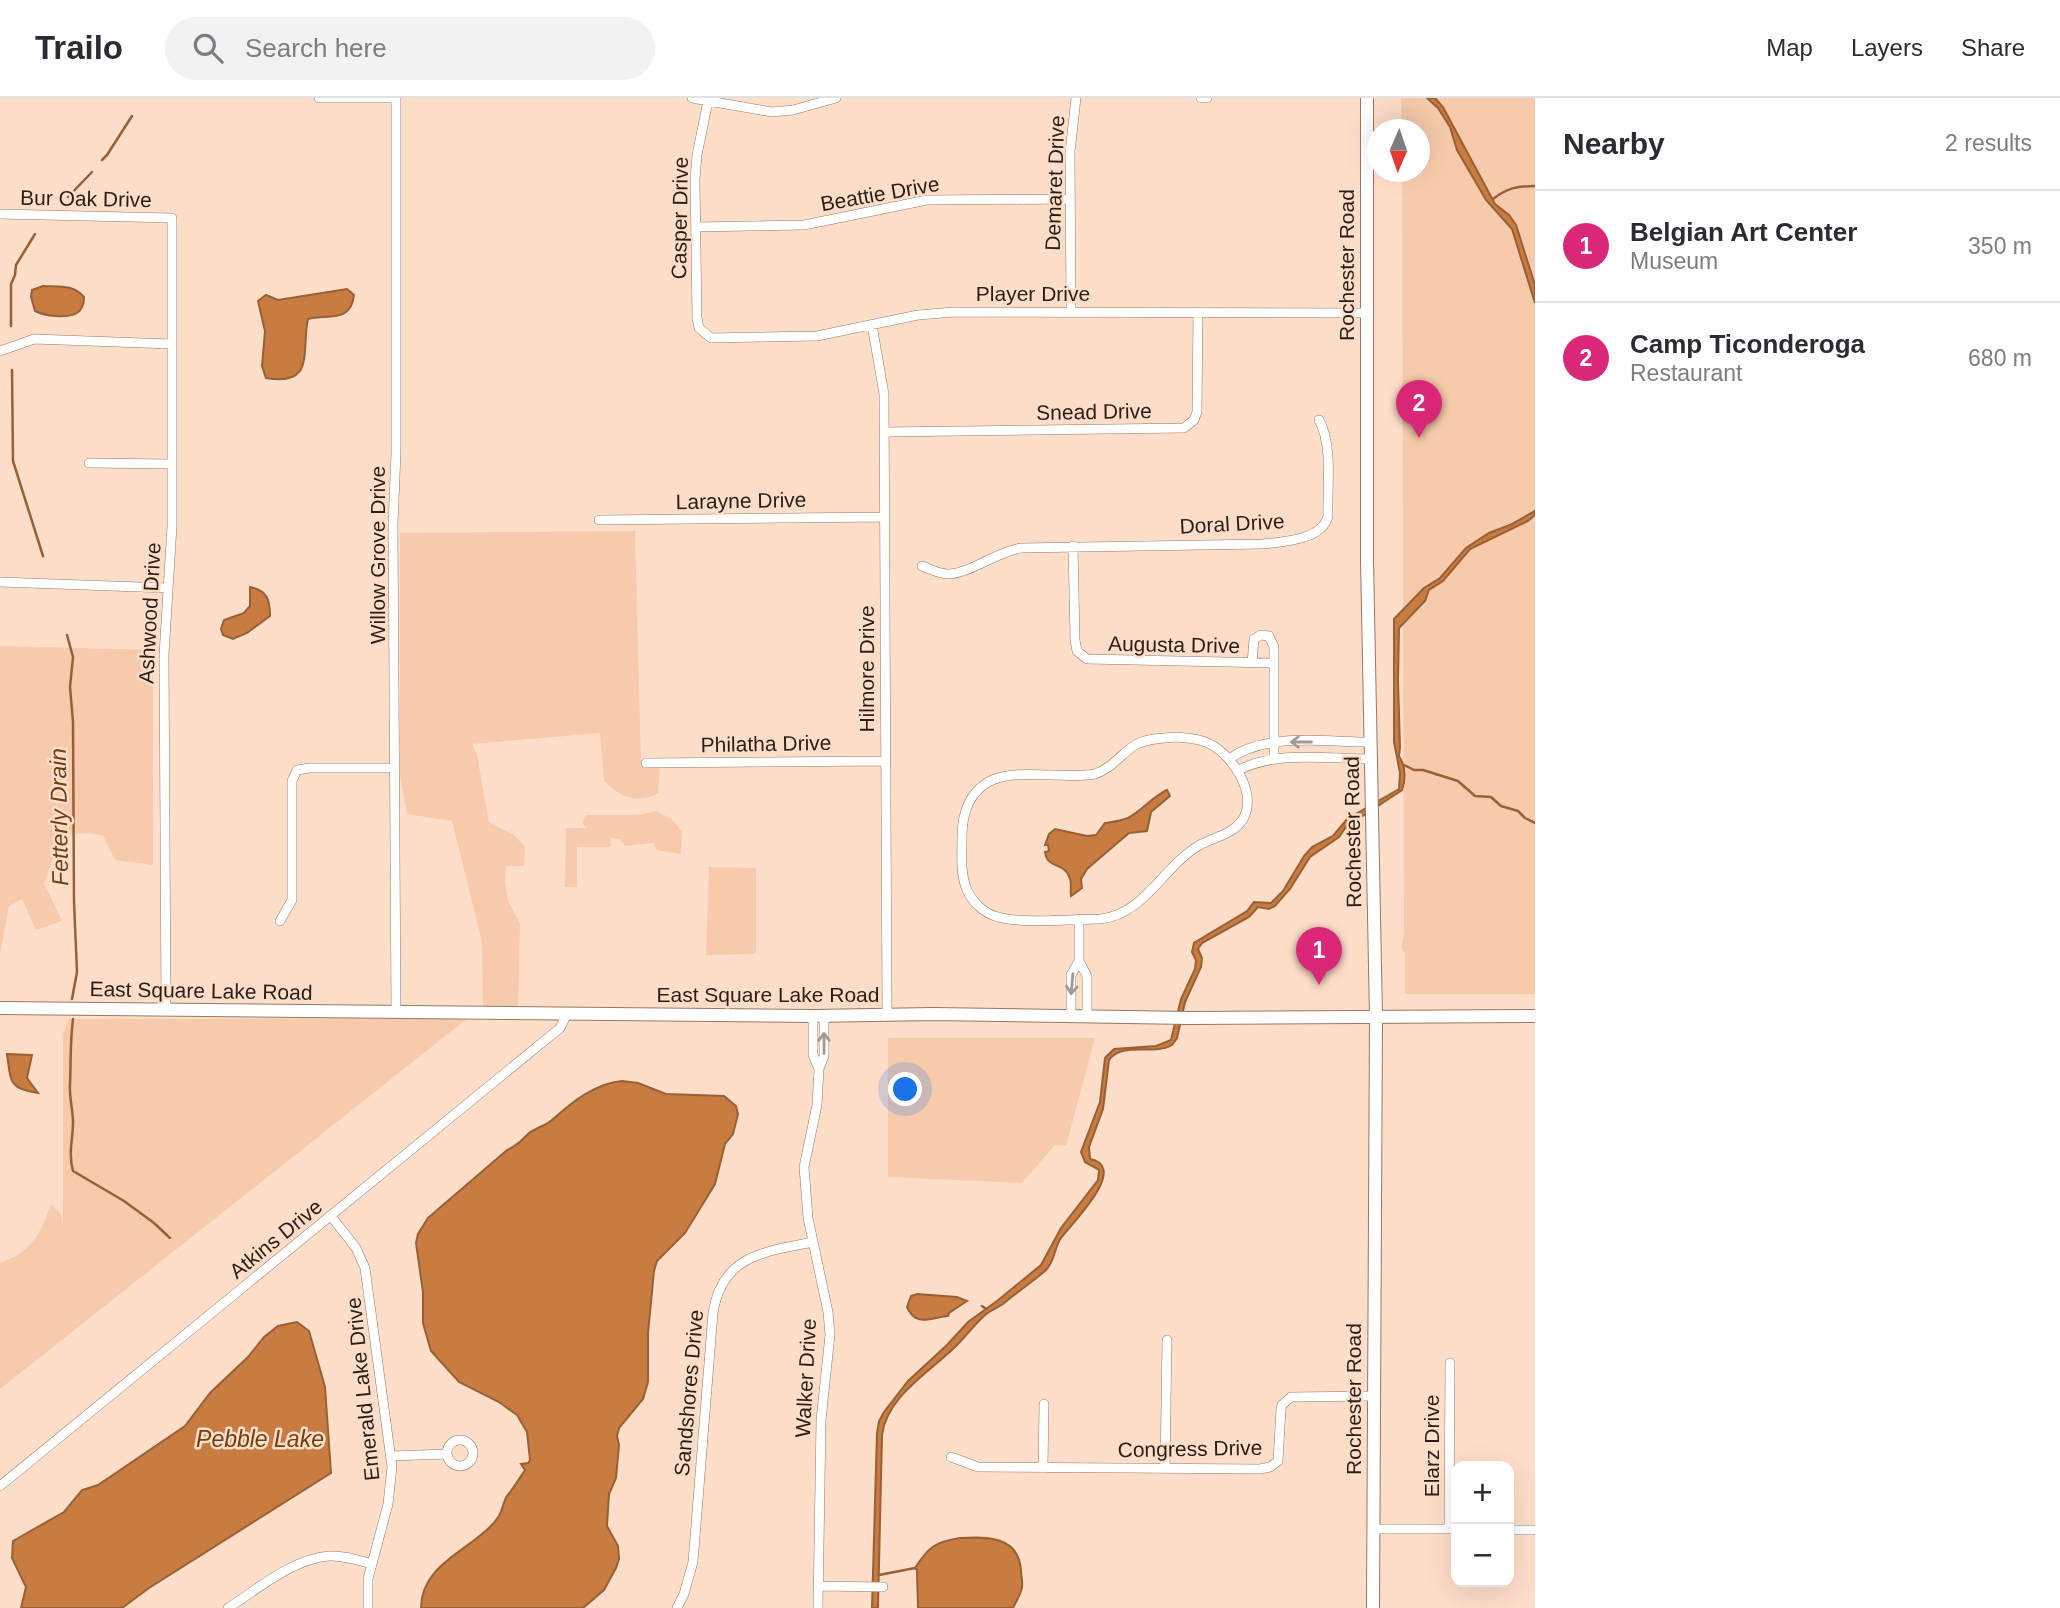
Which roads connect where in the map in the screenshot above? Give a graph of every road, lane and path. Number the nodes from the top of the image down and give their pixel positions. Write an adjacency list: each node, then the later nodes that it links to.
1 (319, 98): 2 (street)
2 (395, 98): 41 (street, Willow Grove Drive)
3 (692, 98): 9 (street)
4 (835, 98): 10 (street)
5 (1076, 98): 11 (street, Demaret Drive)
6 (1201, 98): 7 (street)
7 (1207, 98)
8 (1367, 98): 17 (main road, Rochester Road)
9 (708, 101): 10 (street); 14 (street, Casper Drive)
10 (802, 103)
11 (1070, 199): 14 (street, Beattie Drive); 15 (street, Demaret Drive)
12 (0, 214): 13 (street, Bur Oak Drive)
13 (172, 218): 20 (street, Ashwood Drive)
14 (696, 228): 19 (street, Casper Drive)
15 (1071, 312): 16 (street, Player Drive); 18 (street, Player Drive)
16 (1198, 313): 17 (street, Player Drive); 23 (street, Snead Drive)
17 (1366, 313): 34 (main road, Rochester Road)
18 (872, 325): 19 (street, Player Drive); 23 (street, Hilmore Drive)
19 (704, 334)
20 (171, 344): 21 (street); 25 (street, Ashwood Drive)
21 (0, 351)
22 (1319, 420): 28 (street, Doral Drive)
23 (884, 432): 26 (street, Hilmore Drive)
24 (89, 463): 25 (street)
25 (172, 464): 31 (street, Ashwood Drive)
26 (884, 517): 27 (street, Larayne Drive); 39 (street, Hilmore Drive)
27 (599, 520)
28 (1073, 546): 29 (street, Doral Drive); 32 (street, Augusta Drive)
29 (922, 566)
30 (0, 582): 31 (street)
31 (168, 588): 47 (street, Ashwood Drive)
32 (1252, 663): 33 (street, Augusta Drive); 33 (street, Augusta Drive)
33 (1274, 663): 35 (street)
34 (1370, 742): 35 (street, one-way to 35); 38 (main road, Rochester Road)
35 (1274, 743): 36 (street); 37 (street)
36 (1274, 758): 38 (street); 42 (street)
37 (1229, 759): 42 (street); 43 (street)
38 (1370, 759): 55 (main road, Rochester Road)
39 (886, 761): 40 (street, Philatha Drive); 50 (street, Hilmore Drive)
40 (646, 763)
41 (395, 768): 44 (street); 48 (street, Willow Grove Drive)
42 (1237, 771): 43 (street)
43 (1079, 919): 45 (street)
44 (280, 921)
45 (1079, 961): 52 (street, one-way to 52); 53 (street)
46 (0, 1008): 47 (main road, East Square Lake Road)
47 (166, 1010): 48 (main road, East Square Lake Road)
48 (396, 1012): 49 (main road, East Square Lake Road)
49 (567, 1014): 51 (main road, East Square Lake Road); 56 (street, Atkins Drive)
50 (887, 1014): 51 (main road, East Square Lake Road); 52 (main road, East Square Lake Road)
51 (819, 1015): 57 (street, Walker Drive)
52 (1071, 1015): 53 (main road, East Square Lake Road)
53 (1087, 1016): 55 (main road, East Square Lake Road)
54 (1535, 1016): 55 (main road, East Square Lake Road)
55 (1376, 1017): 60 (main road, Rochester Road)
56 (331, 1216): 63 (street, Emerald Lake Drive); 67 (street, Atkins Drive)
57 (813, 1242): 74 (street, Walker Drive); 78 (street, Sandshores Drive)
58 (1167, 1340): 66 (street)
59 (1450, 1363): 68 (street, Elarz Drive)
60 (1373, 1396): 66 (street, Congress Drive); 69 (main road, Rochester Road)
61 (1044, 1404): 65 (street)
62 (447, 1454): 63 (street)
63 (391, 1456): 73 (street, Emerald Lake Drive)
64 (951, 1457): 65 (street, Congress Drive)
65 (1043, 1468): 66 (street, Congress Drive)
66 (1165, 1468)
67 (0, 1486)
68 (1452, 1524)
69 (1373, 1529): 70 (street); 80 (main road, Rochester Road)
70 (1451, 1529)
71 (1514, 1530): 72 (street)
72 (1535, 1530)
73 (372, 1563): 76 (street); 77 (street, Emerald Lake Drive)
74 (818, 1586): 75 (street); 79 (street, Walker Drive)
75 (883, 1587)
76 (228, 1608)
77 (368, 1608)
78 (677, 1608)
79 (818, 1608)
80 (1373, 1608)

